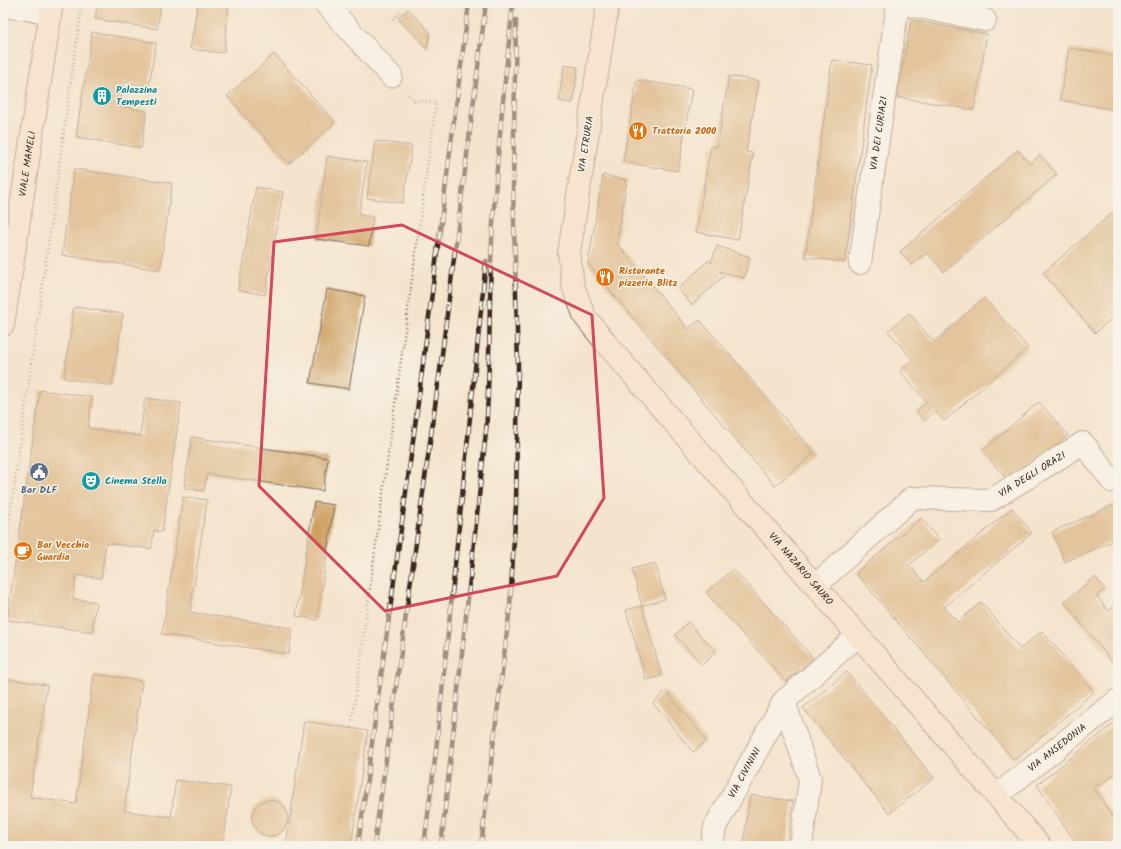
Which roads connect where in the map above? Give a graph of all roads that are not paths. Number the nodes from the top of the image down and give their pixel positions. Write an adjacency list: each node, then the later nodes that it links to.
1 (326, 3): 7 (street)
2 (608, 3): 9 (street, VIA ETRURIA)
3 (898, 3): 6 (street, VIA DEI CURIAZI); 8 (street, VIA DEI CURIAZI)
4 (3, 6): 5 (street)
5 (51, 8): 10 (street, VIALE MAMELI)
6 (985, 20)
7 (391, 76)
8 (860, 263)
9 (573, 286): 12 (street, VIA NAZARIO SAURO)
10 (3, 325)
11 (1118, 479): 12 (street, VIA DEGLI ORAZI)
12 (816, 585): 13 (street, VIA NAZARIO SAURO)
13 (857, 636): 15 (street, VIA CIVININI); 16 (street, VIA NAZARIO SAURO)
14 (1118, 700): 16 (street, VIA ANSEDONIA)
15 (784, 701): 17 (street, VIA CIVININI); 18 (street)
16 (996, 796): 19 (street, VIA NAZARIO SAURO)
17 (712, 846)
18 (801, 846)
19 (1040, 846)

